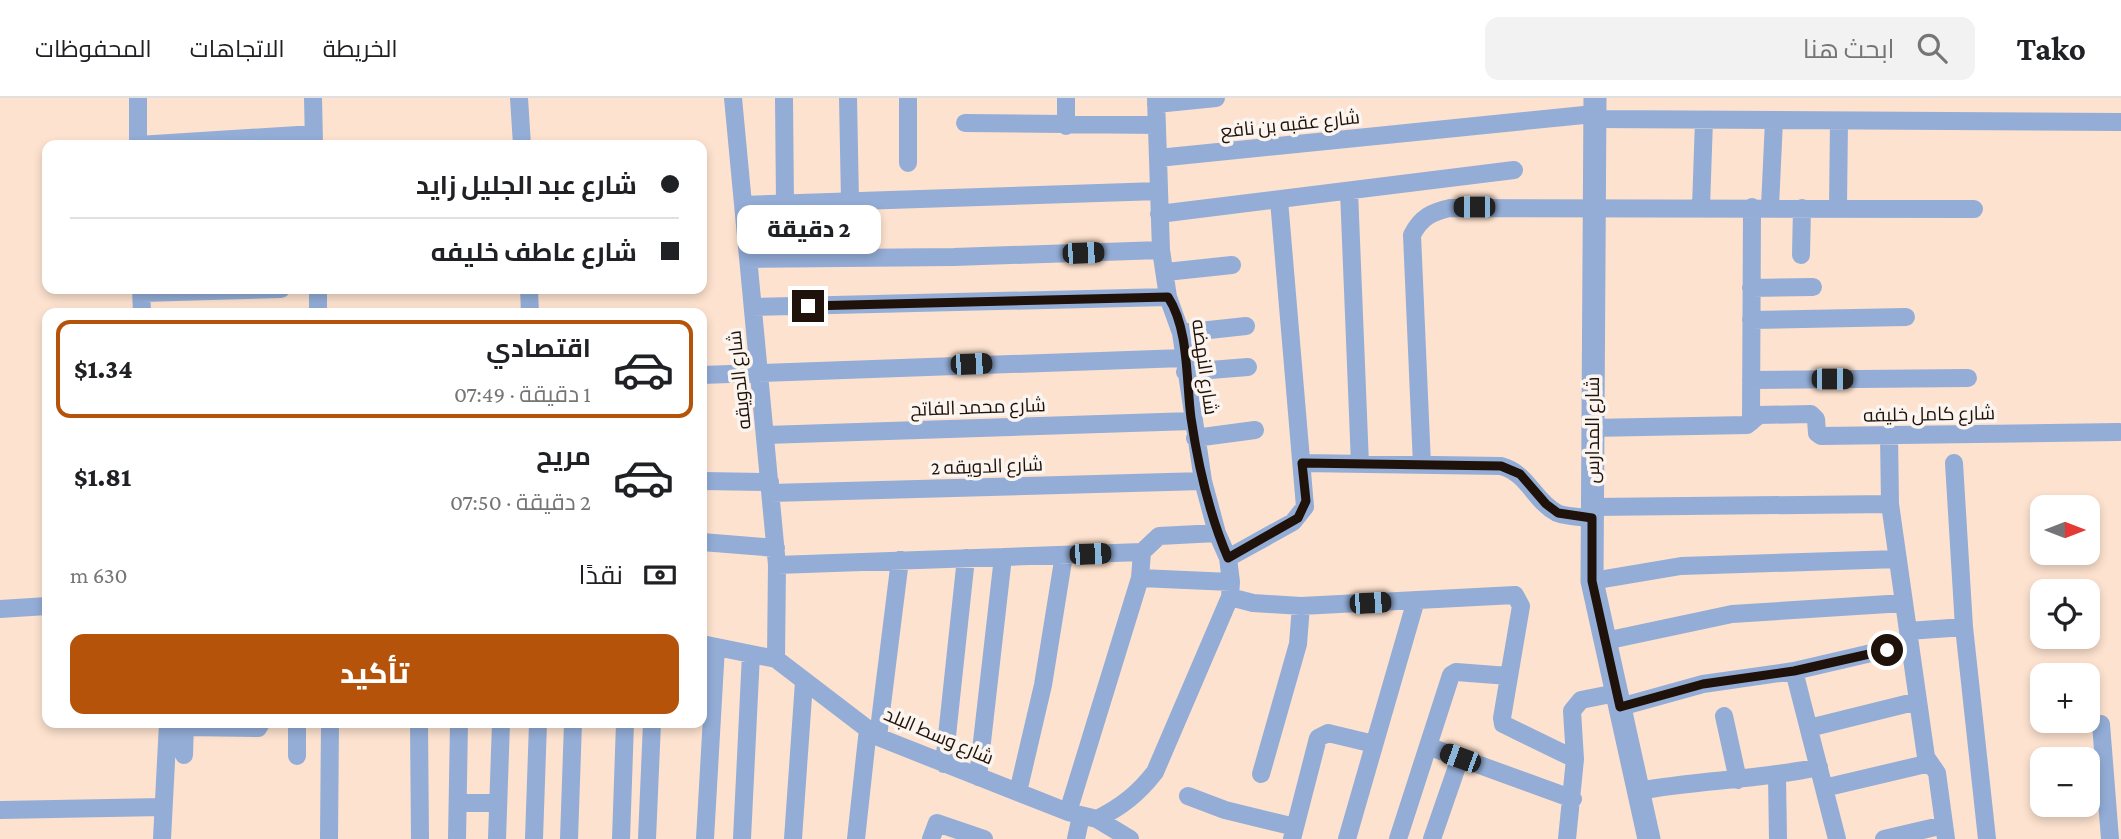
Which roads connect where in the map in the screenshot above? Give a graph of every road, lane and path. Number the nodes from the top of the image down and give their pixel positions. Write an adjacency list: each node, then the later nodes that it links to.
1 (138, 98): 19 (street)
2 (313, 98): 20 (street)
3 (519, 98): 21 (street)
4 (733, 98): 30 (street, شارع الدويقه)
5 (784, 98): 29 (street)
6 (848, 98): 28 (street)
7 (908, 98): 23 (street)
8 (1066, 98): 18 (street)
9 (1216, 98): 10 (street)
10 (1156, 101): 17 (street, شارع النهضه)
11 (1594, 110): 12 (street, شارع عقبه بن نافع); 22 (street, شارع عقبه بن نافع); 31 (street, شارع المدارس)
12 (1704, 120): 13 (street, شارع عقبه بن نافع); 32 (street)
13 (1774, 120): 14 (street, شارع عقبه بن نافع); 33 (street)
14 (1839, 121): 16 (street, شارع عقبه بن نافع); 35 (street)
15 (965, 122): 18 (street)
16 (2121, 122)
17 (1157, 125): 18 (street); 22 (street, شارع النهضه)
18 (1066, 126)
19 (138, 140)
20 (314, 140)
21 (522, 140)
22 (1158, 158): 25 (street, شارع النهضه)
23 (908, 163)
24 (1514, 170): 26 (street)
25 (1159, 191): 28 (street); 37 (street, شارع النهضه)
26 (1349, 191): 27 (street); 66 (street)
27 (1279, 200): 37 (street); 64 (street)
28 (850, 201): 29 (street)
29 (785, 204): 30 (street)
30 (743, 205): 40 (street, شارع الدويقه)
31 (1593, 206): 32 (street); 58 (street, شارع المدارس); 67 (street)
32 (1701, 207): 33 (street)
33 (1761, 207): 34 (street); 44 (street)
34 (1802, 208): 35 (street); 39 (street)
35 (1838, 208): 36 (street)
36 (1975, 209)
37 (1159, 214): 38 (street, شارع النهضه)
38 (1161, 250): 40 (street); 42 (street, شارع النهضه)
39 (1801, 255)
40 (748, 258): 46 (street, شارع الدويقه)
41 (1232, 265): 42 (street)
42 (1166, 272): 45 (street, شارع النهضه)
43 (1813, 287): 44 (street)
44 (1751, 288): 48 (street)
45 (1168, 297): 46 (street); 50 (street, شارع النهضه)
46 (753, 307): 53 (street, شارع الدويقه)
47 (1906, 317): 48 (street)
48 (1751, 320): 56 (street)
49 (1246, 326): 50 (street)
50 (1181, 333): 51 (street, شارع النهضه)
51 (1185, 365): 52 (street); 53 (street); 59 (street, شارع النهضه)
52 (1248, 367)
53 (759, 371): 54 (street); 62 (street, شارع الدويقه)
54 (707, 374)
55 (1968, 378): 56 (street)
56 (1751, 380): 57 (street)
57 (1751, 422): 58 (street, شارع كامل خليفه); 63 (street, شارع كامل خليفه)
58 (1591, 428): 72 (street, شارع المدارس)
59 (1194, 430): 60 (street, شارع محمد الفاتح); 62 (street, شارع محمد الفاتح); 68 (street, شارع النهضه)
60 (1255, 430)
61 (2119, 432): 63 (street, شارع كامل خليفه)
62 (766, 435): 70 (street, شارع الدويقه)
63 (1889, 435): 71 (street)
64 (1302, 463): 66 (street); 80 (street)
65 (1954, 463): 91 (street)
66 (1360, 464): 67 (street)
67 (1422, 465): 72 (street)
68 (1203, 481): 70 (street, شارع الدويقه 2); 73 (street, شارع النهضه)
69 (707, 482): 70 (street, شارع الدويقه 2)
70 (771, 488): 77 (street, شارع الدويقه)
71 (1890, 504): 72 (street); 81 (street)
72 (1592, 513): 84 (street, شارع المدارس)
73 (1217, 533): 75 (street); 80 (street, شارع النهضه)
74 (707, 543): 77 (street)
75 (1142, 552): 76 (street); 83 (street)
76 (1064, 555): 78 (street); 132 (street)
77 (776, 556): 82 (street); 96 (street, شارع الدويقه)
78 (1003, 557): 79 (street); 128 (street)
79 (966, 558): 82 (street); 124 (street)
80 (1228, 558): 85 (street, شارع النهضه)
81 (1898, 559): 84 (street); 87 (street)
82 (900, 560): 116 (street)
83 (1140, 578): 85 (street); 139 (street)
84 (1592, 581): 93 (street, شارع المدارس)
85 (1230, 590): 89 (street); 139 (street)
86 (1416, 600): 89 (street); 98 (street); 117 (street)
87 (1904, 603): 92 (street); 93 (street)
88 (42, 606): 90 (street)
89 (1301, 606): 126 (street)
90 (0, 609)
91 (1964, 627): 92 (street); 167 (street)
92 (1909, 638): 97 (street); 101 (street)
93 (1605, 641): 100 (street, شارع المدارس)
94 (709, 645): 95 (street, شارع وسط البلد); 151 (street)
95 (751, 654): 96 (street, شارع وسط البلد); 152 (street)
96 (776, 659): 99 (street, شارع وسط البلد)
97 (1794, 671): 100 (street); 115 (street)
98 (1509, 676): 118 (street); 122 (street)
99 (804, 682): 116 (street, شارع وسط البلد); 153 (street)
100 (1618, 700): 122 (street); 131 (street, شارع المدارس)
101 (1918, 701): 115 (street); 123 (street)
102 (1724, 716): 129 (street)
103 (2101, 724): 168 (street)
104 (178, 728): 137 (street)
105 (180, 728): 119 (street)
106 (298, 728): 120 (street)
107 (330, 728): 143 (street)
108 (419, 728): 144 (street)
109 (459, 728): 135 (street)
110 (501, 728): 136 (street)
111 (538, 728): 147 (street)
112 (573, 728): 148 (street)
113 (625, 728): 149 (street)
114 (652, 728): 150 (street)
115 (1809, 728): 125 (street)
116 (873, 733): 124 (street, شارع وسط البلد); 154 (street)
117 (1374, 744): 141 (street); 159 (street)
118 (1430, 747): 121 (street); 160 (street)
119 (184, 755)
120 (297, 756)
121 (1460, 758): 134 (street); 161 (street)
122 (1575, 760): 134 (street)
123 (1930, 763): 130 (street); 140 (street)
124 (944, 764): 128 (street, شارع وسط البلد)
125 (1819, 767): 127 (street); 130 (street)
126 (1261, 774)
127 (1777, 776): 129 (street); 164 (street)
128 (978, 777): 132 (street, شارع وسط البلد)
129 (1738, 780): 131 (street)
130 (1824, 788): 165 (street)
131 (1638, 791): 163 (street, شارع المدارس)
132 (1018, 792): 139 (street, شارع وسط البلد)
133 (1188, 796): 141 (street)
134 (1573, 799): 162 (street)
135 (458, 803): 136 (street); 145 (street)
136 (498, 803): 146 (street)
137 (163, 807): 138 (street); 142 (street)
138 (0, 810)
139 (1082, 815): 157 (street); 158 (street, شارع وسط البلد)
140 (1945, 832): 166 (street)
141 (1293, 833)
142 (162, 839)
143 (329, 839)
144 (420, 839)
145 (457, 839)
146 (497, 839)
147 (534, 839)
148 (569, 839)
149 (621, 839)
150 (647, 839)
151 (705, 839)
152 (742, 839)
153 (793, 839)
154 (856, 839)
155 (931, 839): 156 (street)
156 (984, 839)
157 (1076, 839)
158 (1130, 839)
159 (1347, 839)
160 (1398, 839)
161 (1432, 839)
162 (1567, 839)
163 (1649, 839)
164 (1778, 839)
165 (1837, 839)
166 (1884, 839)
167 (1987, 839)
168 (2110, 839)

